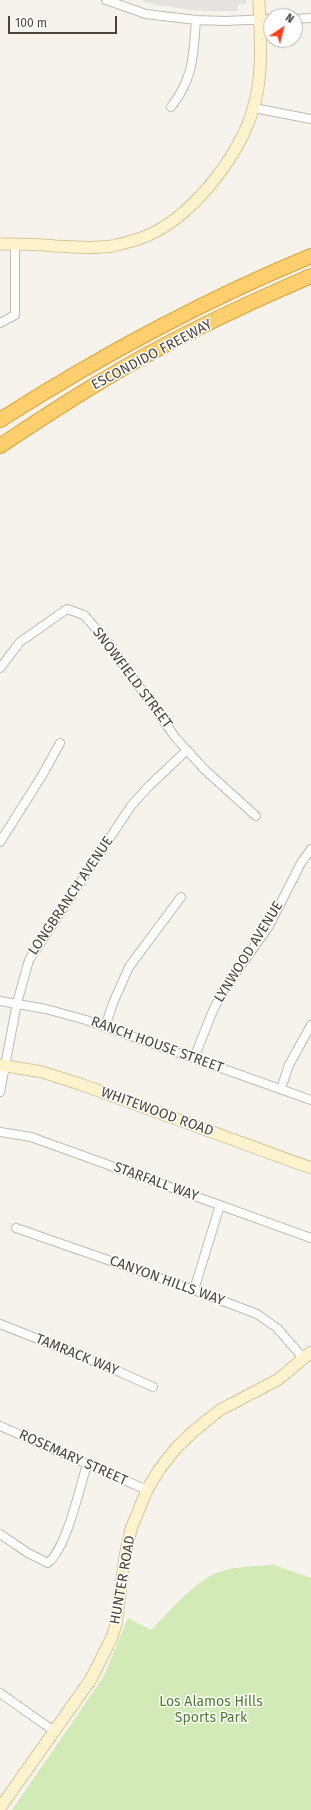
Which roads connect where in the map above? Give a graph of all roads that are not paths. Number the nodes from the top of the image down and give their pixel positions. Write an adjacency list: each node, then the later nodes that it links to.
1 (106, 0): 5 (street)
2 (259, 0): 3 (street)
3 (259, 19): 4 (street); 5 (street); 7 (street)
4 (263, 19)
5 (196, 20): 6 (street)
6 (171, 107)
7 (254, 108): 8 (street); 10 (street)
8 (311, 119)
9 (0, 244): 10 (street)
10 (15, 244): 15 (street)
11 (311, 249): 13 (highway)
12 (311, 256): 13 (highway, ESCONDIDO FREEWAY)
13 (272, 272): 16 (highway, ESCONDIDO FREEWAY)
14 (311, 276): 17 (highway, ESCONDIDO FREEWAY)
15 (0, 323)
16 (0, 420)
17 (0, 446)
18 (0, 668): 20 (street, SNOWFIELD STREET)
19 (60, 743): 22 (street)
20 (187, 750): 21 (street, SNOWFIELD STREET); 26 (street, LONGBRANCH AVENUE)
21 (256, 816)
22 (0, 842)
23 (311, 849): 29 (street, LYNWOOD AVENUE)
24 (182, 897): 28 (street)
25 (0, 1000): 26 (street, RANCH HOUSE STREET)
26 (17, 1003): 28 (street, RANCH HOUSE STREET); 30 (street, LONGBRANCH AVENUE)
27 (311, 1026): 31 (street)
28 (105, 1027): 29 (street, RANCH HOUSE STREET)
29 (194, 1058): 31 (street, RANCH HOUSE STREET)
30 (2, 1065): 32 (street, LONGBRANCH AVENUE); 35 (street, WHITEWOOD ROAD)
31 (281, 1089): 33 (street, RANCH HOUSE STREET)
32 (0, 1092)
33 (311, 1100)
34 (0, 1132): 36 (street, STARFALL WAY)
35 (311, 1168)
36 (220, 1205): 38 (street, STARFALL WAY); 39 (street)
37 (16, 1228): 39 (street, CANYON HILLS WAY)
38 (311, 1238)
39 (194, 1290): 41 (street, CANYON HILLS WAY)
40 (0, 1324): 42 (street, TAMRACK WAY)
41 (307, 1355): 45 (street, HUNTER ROAD)
42 (153, 1387)
43 (0, 1426): 44 (street, ROSEMARY STREET)
44 (87, 1464): 45 (street, ROSEMARY STREET); 46 (street)
45 (147, 1490): 48 (street, HUNTER ROAD)
46 (0, 1534)
47 (0, 1693): 48 (street)
48 (54, 1730): 49 (street, HUNTER ROAD)
49 (0, 1808)

